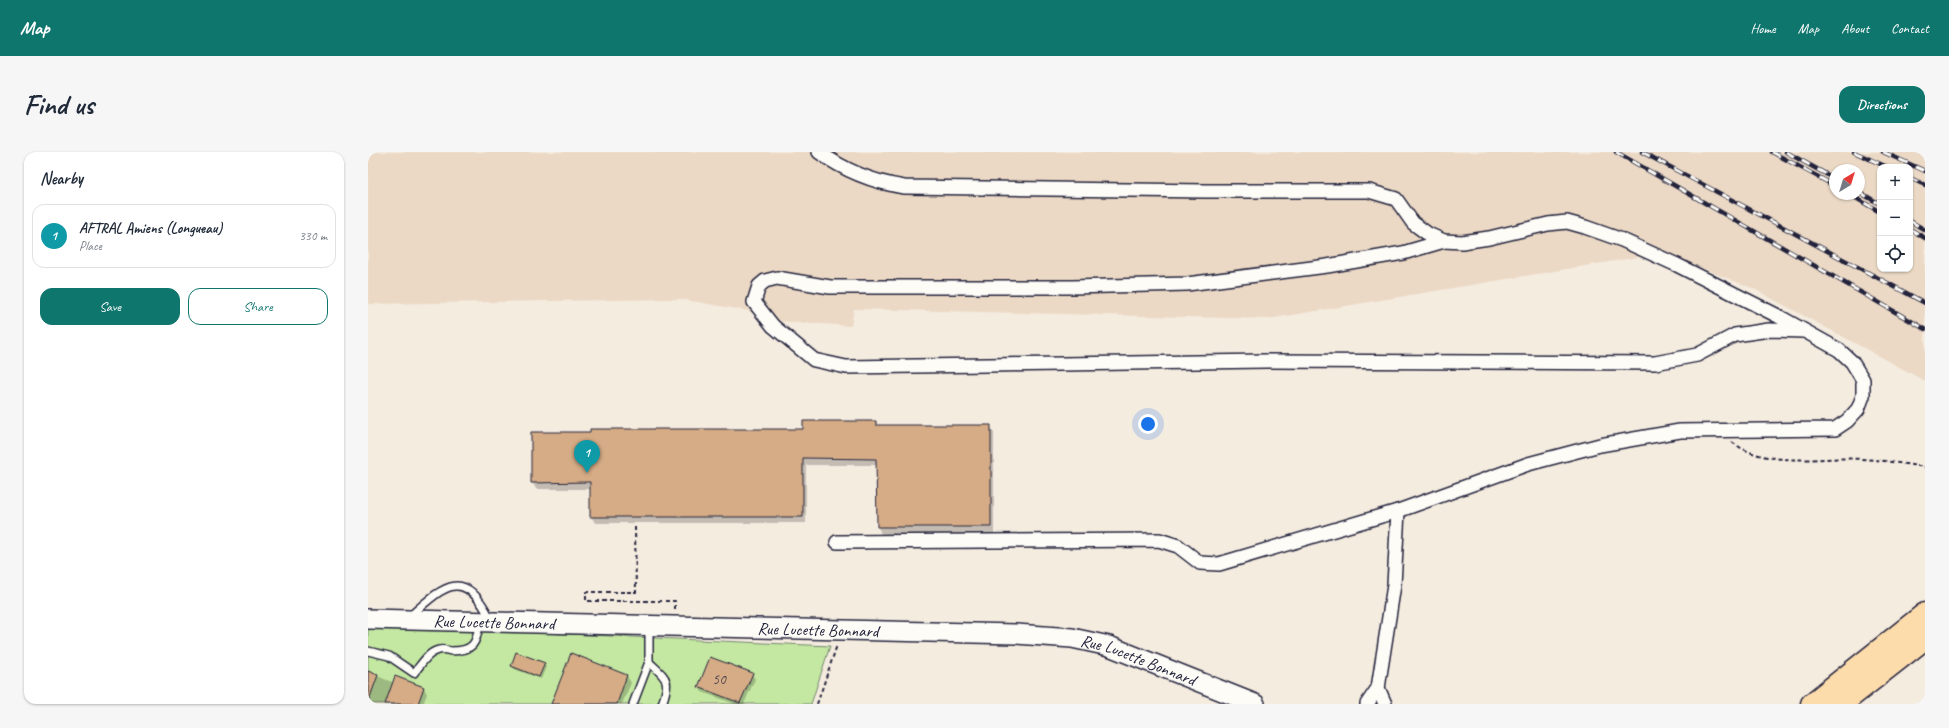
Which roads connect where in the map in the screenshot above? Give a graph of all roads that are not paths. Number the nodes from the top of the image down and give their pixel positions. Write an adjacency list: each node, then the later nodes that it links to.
1 (819, 152): 2 (street)
2 (1444, 241): 3 (street); 3 (street)
3 (1804, 331): 4 (street)
4 (1398, 511): 5 (street); 14 (street)
5 (837, 542)
6 (1925, 614): 20 (highway)
7 (368, 619): 8 (street, Rue Lucette Bonnard)
8 (406, 620): 9 (street, Rue Lucette Bonnard); 9 (lane)
9 (486, 622): 10 (street, Rue Lucette Bonnard); 12 (lane)
10 (648, 625): 13 (lane); 17 (street, Rue Lucette Bonnard)
11 (1925, 638): 21 (highway)
12 (368, 651)
13 (649, 662): 15 (lane); 16 (lane)
14 (1378, 688): 18 (street); 19 (street)
15 (633, 704)
16 (662, 704)
17 (1255, 704)
18 (1367, 704)
19 (1385, 704)
20 (1812, 704)
21 (1842, 704)

